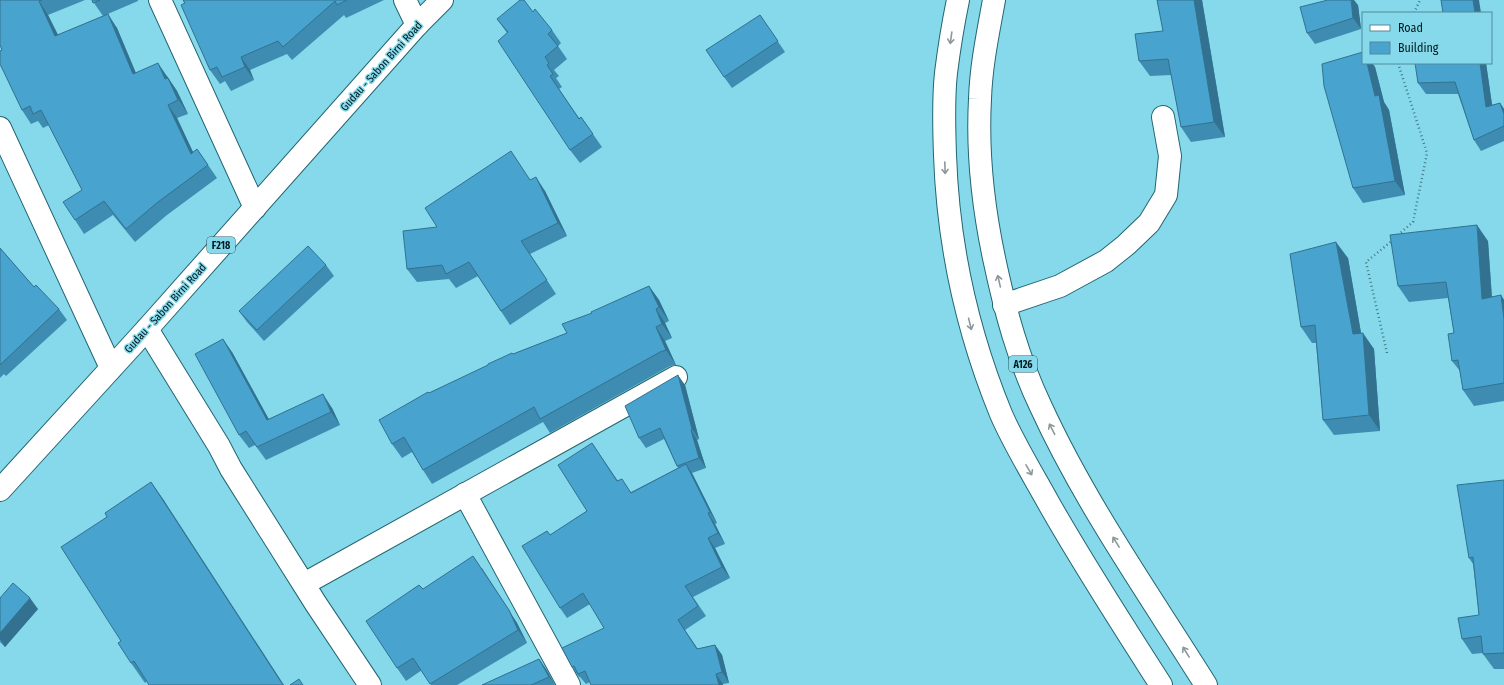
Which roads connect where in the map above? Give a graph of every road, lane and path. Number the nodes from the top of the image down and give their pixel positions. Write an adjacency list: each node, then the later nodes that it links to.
1 (160, 0): 12 (main road)
2 (405, 0): 8 (main road)
3 (442, 0): 8 (main road, Gudau - Sabon Birni Road / F218)
4 (958, 0): 23 (main road, one-way to 23)
5 (994, 0): 13 (main road, A126, one-way to 5)
6 (1420, 0): 7 (path)
7 (1414, 12)
8 (417, 25): 12 (main road, Gudau - Sabon Birni Road / F218)
9 (1398, 64): 15 (path)
10 (1163, 117): 13 (main road)
11 (0, 128): 16 (main road)
12 (255, 208): 14 (main road, Gudau - Sabon Birni Road / F218)
13 (1004, 305): 24 (main road, A126, one-way to 13)
14 (147, 329): 16 (main road, Gudau - Sabon Birni Road / F218); 20 (main road)
15 (1387, 353)
16 (111, 368): 18 (main road, Gudau - Sabon Birni Road / F218)
17 (676, 377): 19 (main road)
18 (0, 490)
19 (465, 494): 20 (main road); 22 (main road)
20 (304, 584): 21 (main road)
21 (370, 685)
22 (569, 685)
23 (1161, 685)
24 (1206, 685)

